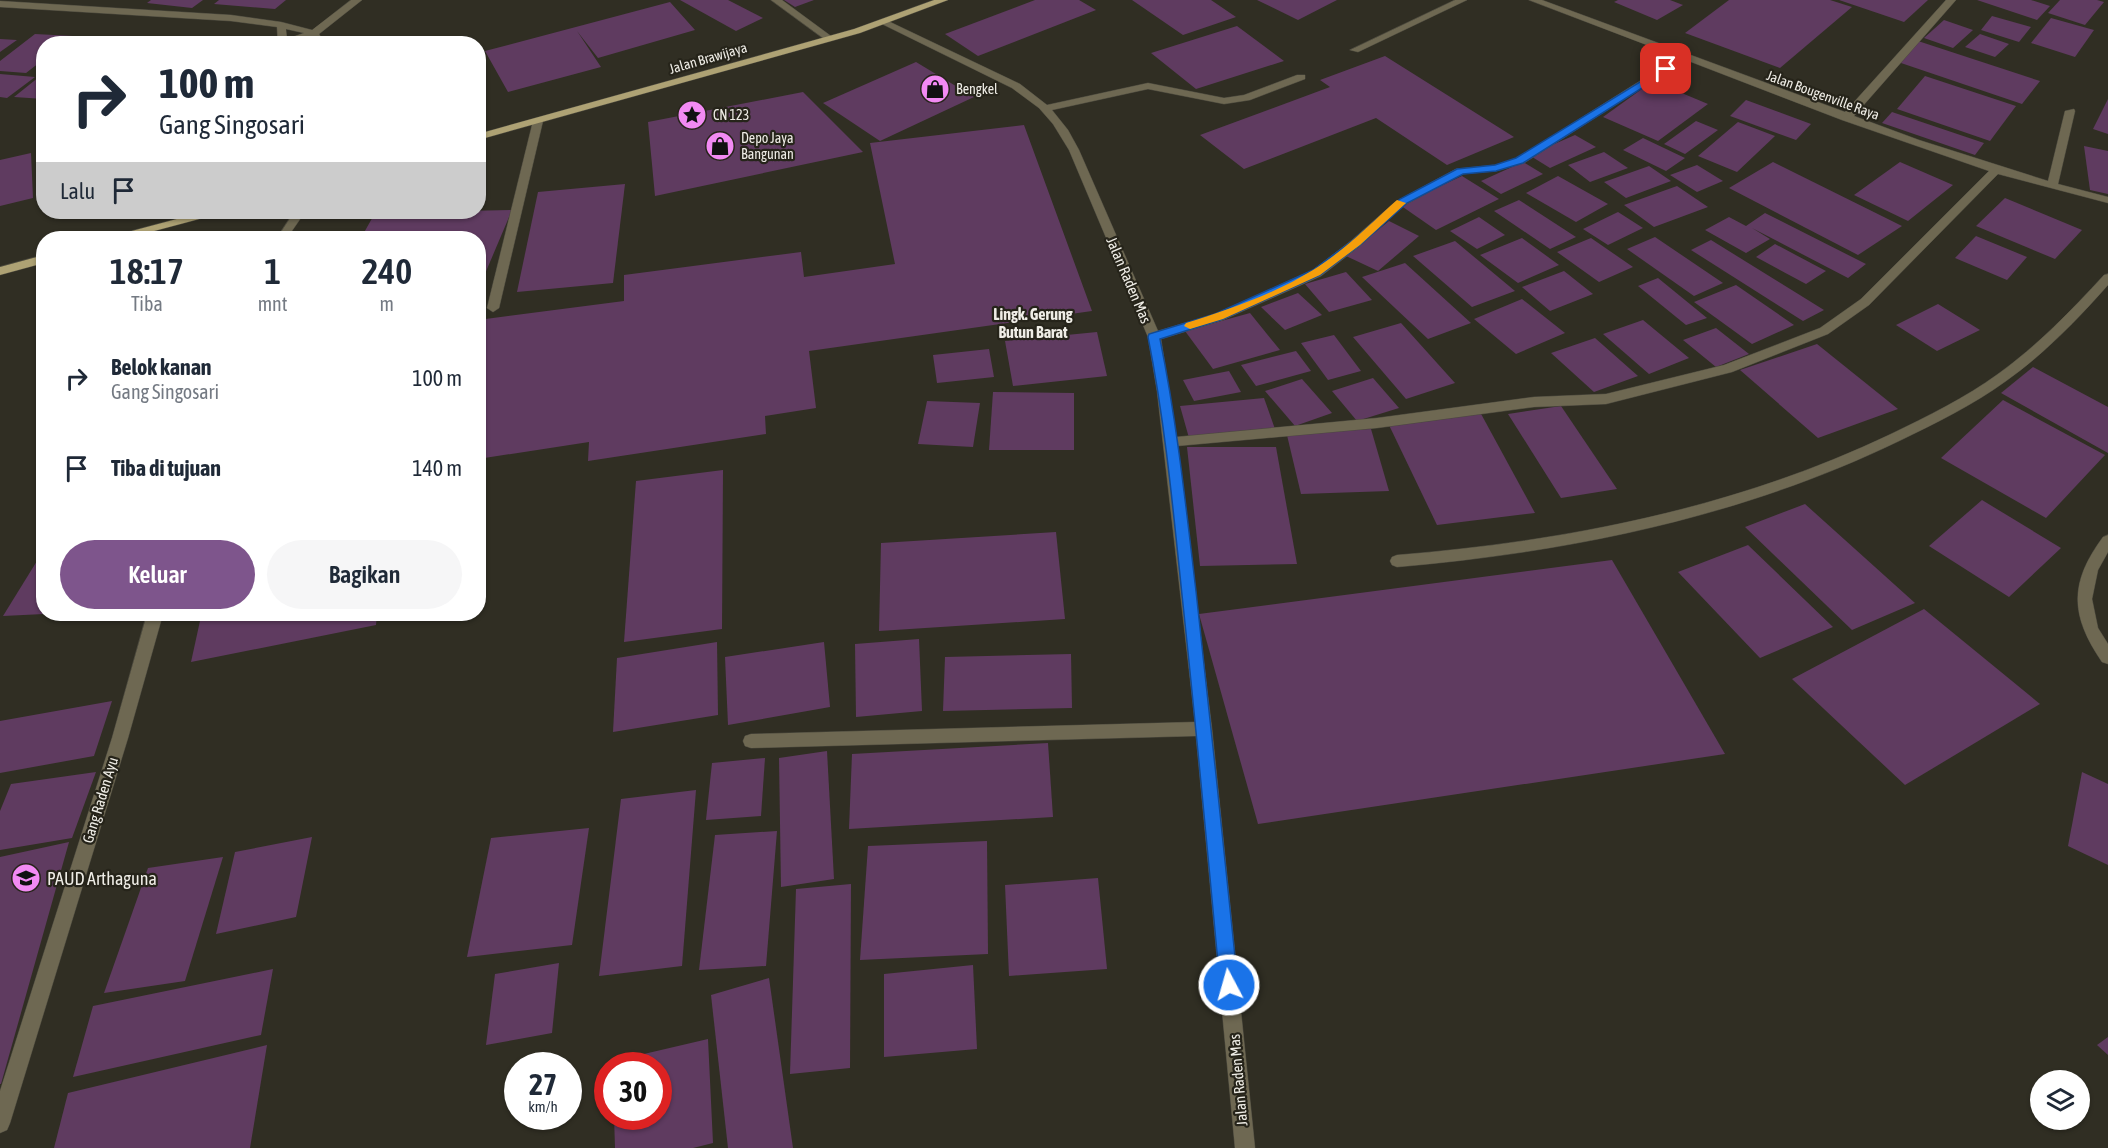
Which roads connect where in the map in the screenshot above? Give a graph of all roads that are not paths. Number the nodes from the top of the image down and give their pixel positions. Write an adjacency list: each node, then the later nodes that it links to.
1 (357, 0): 10 (street)
2 (776, 0): 14 (street)
3 (943, 0): 8 (main road, Jalan Brawijaya)
4 (1462, 0): 15 (street)
5 (1534, 0): 16 (street, Jalan Bougenville Raya)
6 (1951, 0): 20 (street)
7 (0, 4): 9 (street)
8 (885, 22): 14 (main road, Jalan Brawijaya); 18 (street, Jalan Raden Mas)
9 (281, 25): 10 (street); 11 (street)
10 (314, 33): 12 (street); 13 (street)
11 (282, 36)
12 (306, 36)
13 (316, 36)
14 (830, 39): 21 (main road, Jalan Brawijaya)
15 (1355, 50)
16 (1684, 57): 20 (street, Jalan Bougenville Raya); 32 (street)
17 (1301, 77): 18 (street)
18 (1046, 108): 32 (street, Jalan Raden Mas)
19 (2070, 111): 24 (street)
20 (1846, 118): 23 (street, Jalan Bougenville Raya)
21 (538, 120): 22 (main road, Jalan Brawijaya); 31 (street)
22 (486, 135)
23 (1996, 170): 24 (street, Jalan Bougenville Raya); 33 (street)
24 (2052, 186): 25 (street, Jalan Bougenville Raya)
25 (2108, 200)
26 (188, 219): 27 (main road)
27 (143, 231)
28 (36, 261): 29 (main road)
29 (0, 271)
30 (2108, 278): 35 (street)
31 (493, 308)
32 (1154, 337): 33 (street, Jalan Raden Mas)
33 (1170, 442): 38 (street, Jalan Raden Mas)
34 (2108, 541): 37 (street)
35 (1397, 561)
36 (153, 621): 40 (street, Gang Raden Ayu)
37 (2108, 657)
38 (1204, 729): 39 (street); 41 (street, Jalan Raden Mas)
39 (751, 741)
40 (0, 1123)
41 (1245, 1148)

